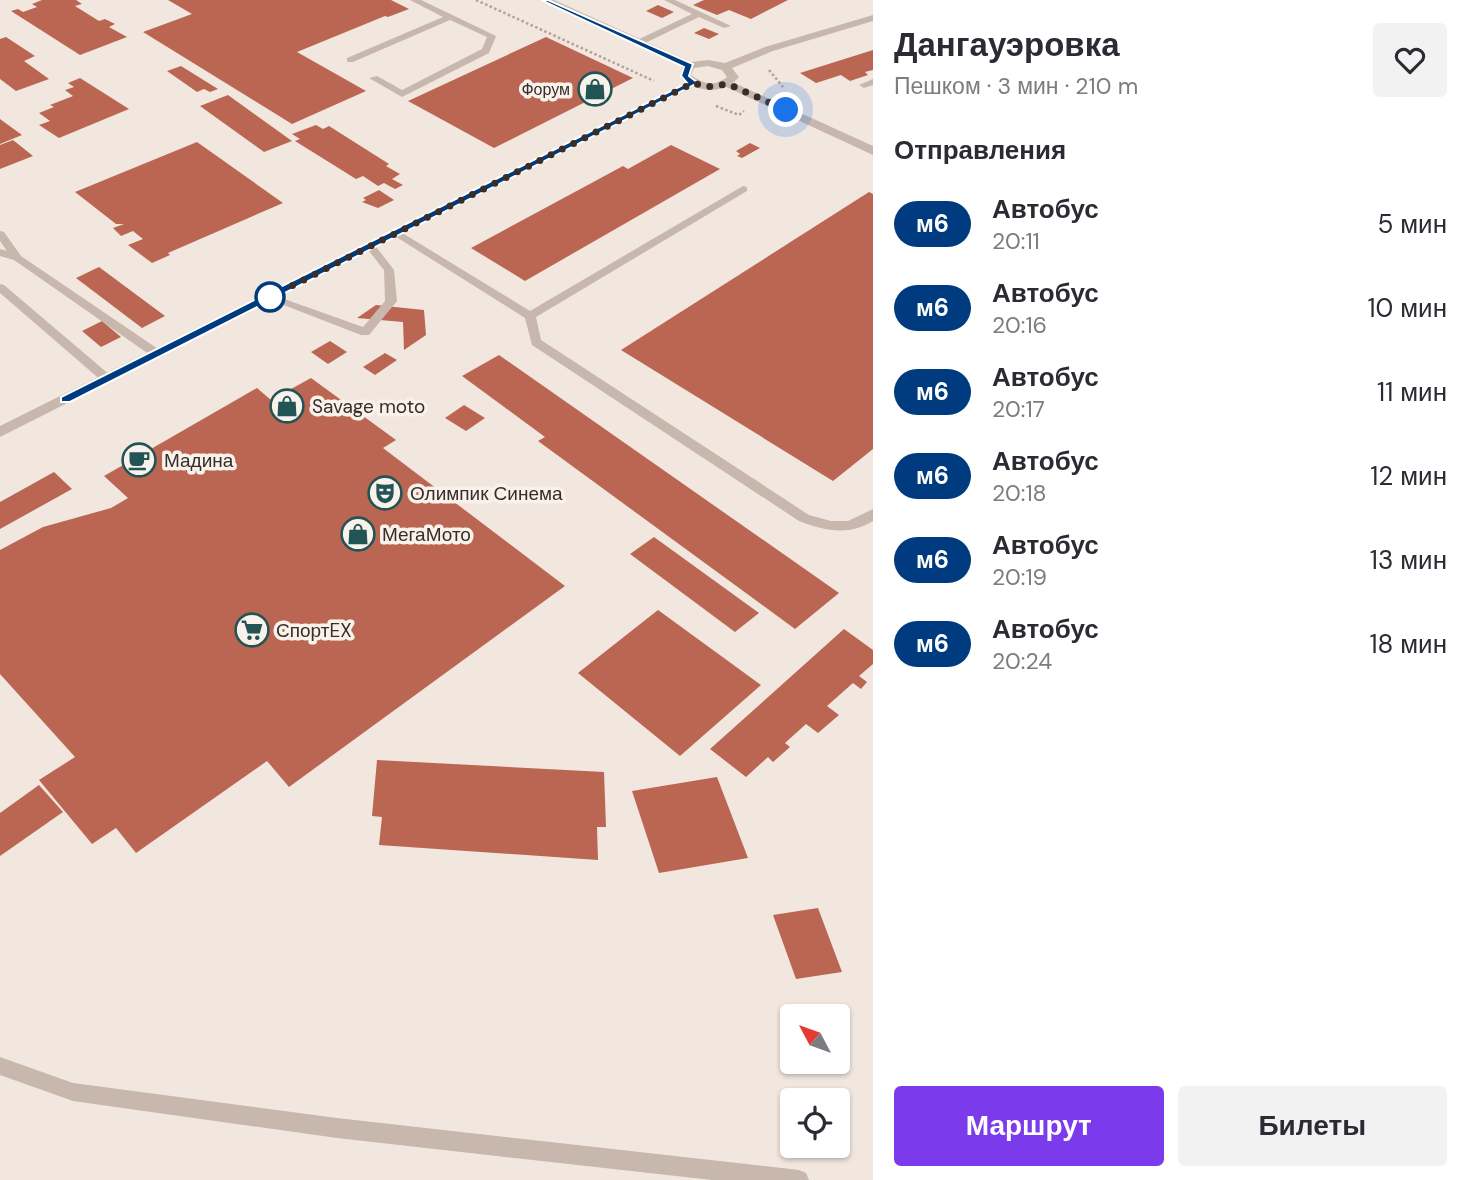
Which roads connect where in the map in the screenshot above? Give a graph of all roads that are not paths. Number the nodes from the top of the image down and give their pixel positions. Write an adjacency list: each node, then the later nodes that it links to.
1 (414, 0): 5 (lane)
2 (545, 0): 8 (street)
3 (668, 0): 4 (lane)
4 (699, 14): 7 (lane); 8 (lane)
5 (449, 17): 9 (lane); 12 (lane)
6 (872, 20): 11 (street)
7 (727, 26)
8 (638, 43): 10 (street)
9 (350, 60)
10 (690, 66): 11 (street); 13 (street)
11 (725, 67): 14 (street)
12 (374, 78)
13 (693, 83): 14 (street); 17 (street)
14 (728, 84): 15 (street)
15 (873, 151)
16 (743, 189): 24 (lane)
17 (395, 233): 19 (street); 24 (lane)
18 (0, 234): 21 (lane)
19 (370, 246): 23 (street); 23 (lane)
20 (0, 248): 21 (lane)
21 (18, 258): 25 (lane)
22 (0, 287): 26 (lane)
23 (269, 297): 25 (street)
24 (530, 316): 28 (lane)
25 (157, 354): 26 (street)
26 (107, 379): 27 (street)
27 (0, 432)
28 (873, 514)
29 (0, 1066): 30 (lane)
30 (799, 1180)

